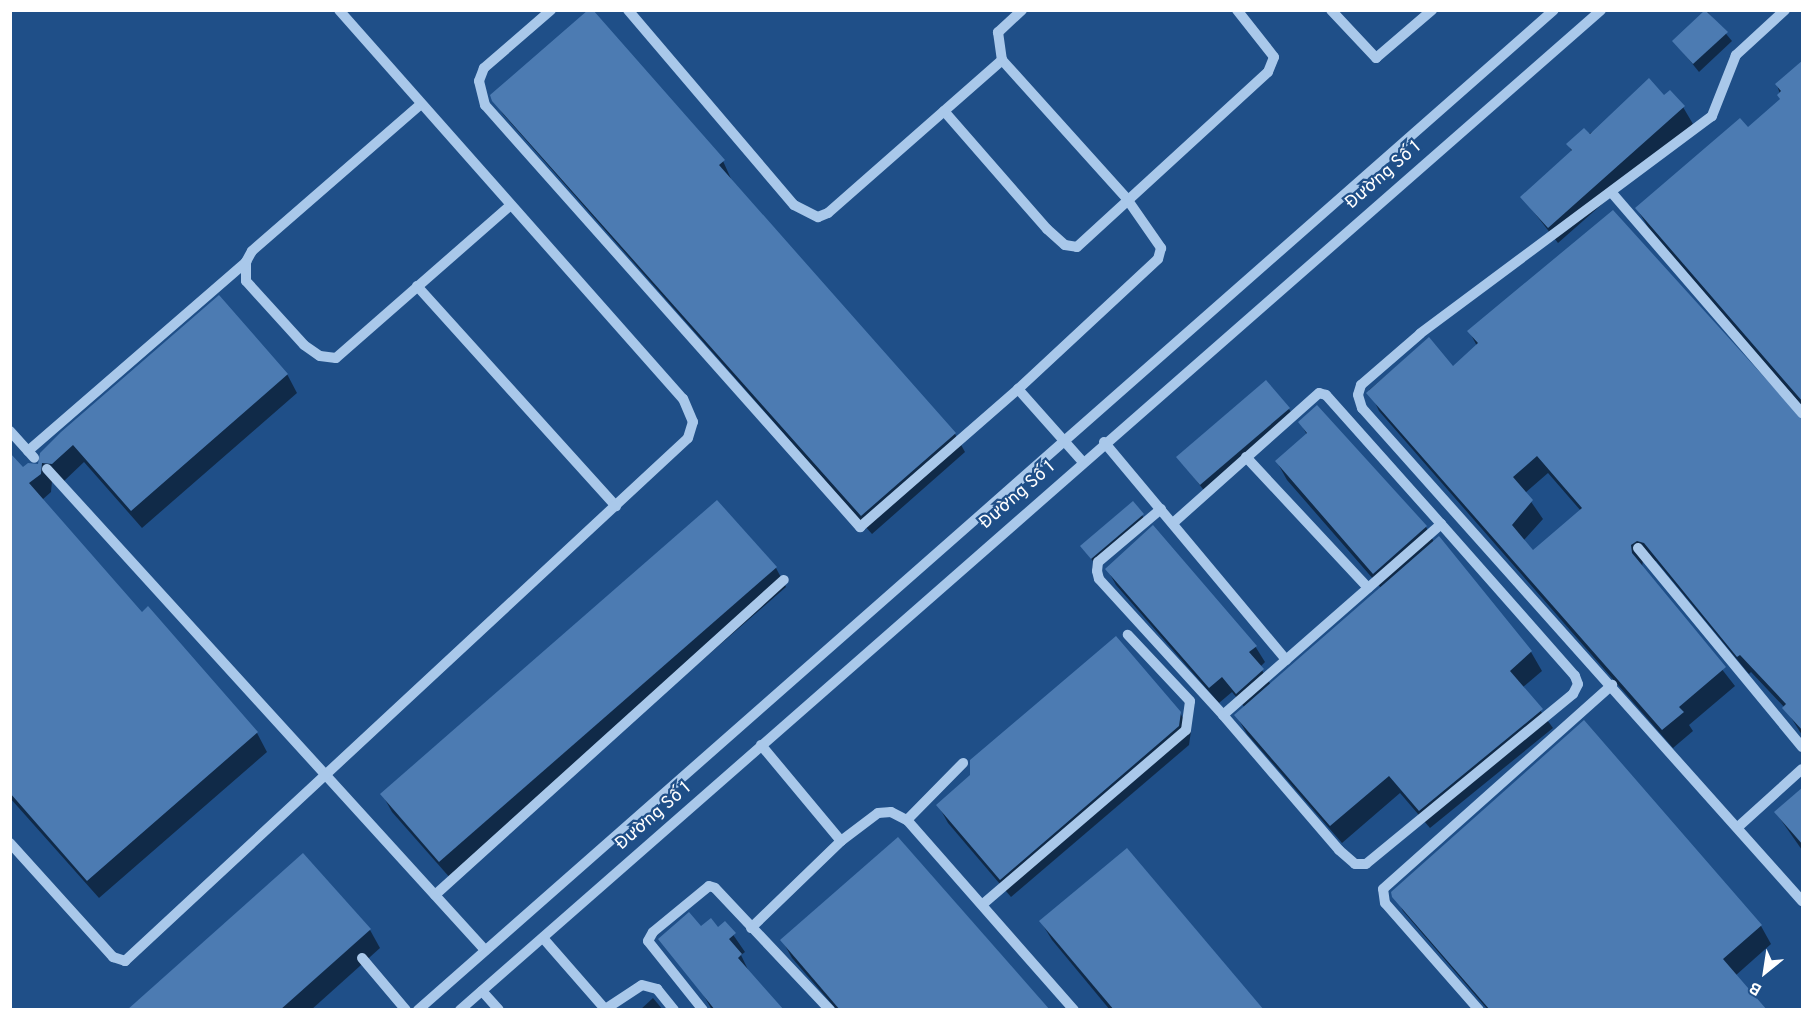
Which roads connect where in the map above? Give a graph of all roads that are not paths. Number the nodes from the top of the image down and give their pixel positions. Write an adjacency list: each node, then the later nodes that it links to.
1 (339, 10): 12 (street)
2 (551, 10): 19 (street)
3 (628, 10): 13 (street)
4 (1022, 10): 11 (street)
5 (1237, 10): 15 (street)
6 (1331, 10): 7 (street)
7 (1432, 10)
8 (1554, 10): 23 (street, Đường Số 1)
9 (1601, 10): 22 (street, Đường Số 1)
10 (1785, 10): 14 (street)
11 (1002, 60): 13 (street); 15 (street)
12 (421, 104): 16 (street); 17 (street)
13 (944, 111): 15 (street)
14 (1612, 193): 20 (street); 36 (street)
15 (1126, 200): 19 (street)
16 (511, 205): 18 (street); 27 (street)
17 (246, 262): 18 (street); 21 (street)
18 (417, 286): 27 (street)
19 (1018, 389): 23 (street)
20 (1803, 412)
21 (10, 431)
22 (1104, 442): 25 (street, Đường Số 1); 28 (street)
23 (1065, 443): 25 (street); 52 (street, Đường Số 1)
24 (1246, 457): 29 (street); 30 (street); 33 (street)
25 (1082, 461): 38 (street, Đường Số 1)
26 (47, 469): 42 (street)
27 (616, 506): 42 (street)
28 (1161, 509): 29 (street); 37 (street)
29 (1173, 523): 35 (street)
30 (1441, 524): 33 (street); 37 (street)
31 (1638, 548): 39 (street)
32 (784, 580): 47 (street)
33 (1368, 588): 35 (street)
34 (1128, 635): 49 (street)
35 (1286, 660): 37 (street)
36 (1612, 685): 44 (street); 64 (street)
37 (1223, 715)
38 (761, 745): 45 (street); 51 (street, Đường Số 1)
39 (1803, 747)
40 (963, 763): 43 (street)
41 (1803, 769): 44 (street)
42 (327, 776): 46 (street); 47 (street)
43 (907, 820): 45 (street); 49 (street)
44 (1738, 827): 48 (street)
45 (841, 841): 50 (street)
46 (10, 843)
47 (435, 895): 52 (street)
48 (1803, 901)
49 (984, 904): 63 (street)
50 (751, 928): 61 (street); 62 (street)
51 (543, 938): 54 (street, Đường Số 1); 55 (street)
52 (485, 950): 57 (street, Đường Số 1)
53 (362, 958): 56 (street)
54 (482, 991): 58 (street, Đường Số 1); 59 (street)
55 (605, 1009): 60 (street)
56 (406, 1010)
57 (418, 1010)
58 (460, 1010)
59 (499, 1010)
60 (674, 1010)
61 (703, 1010)
62 (830, 1010)
63 (1074, 1010)
64 (1479, 1010)

